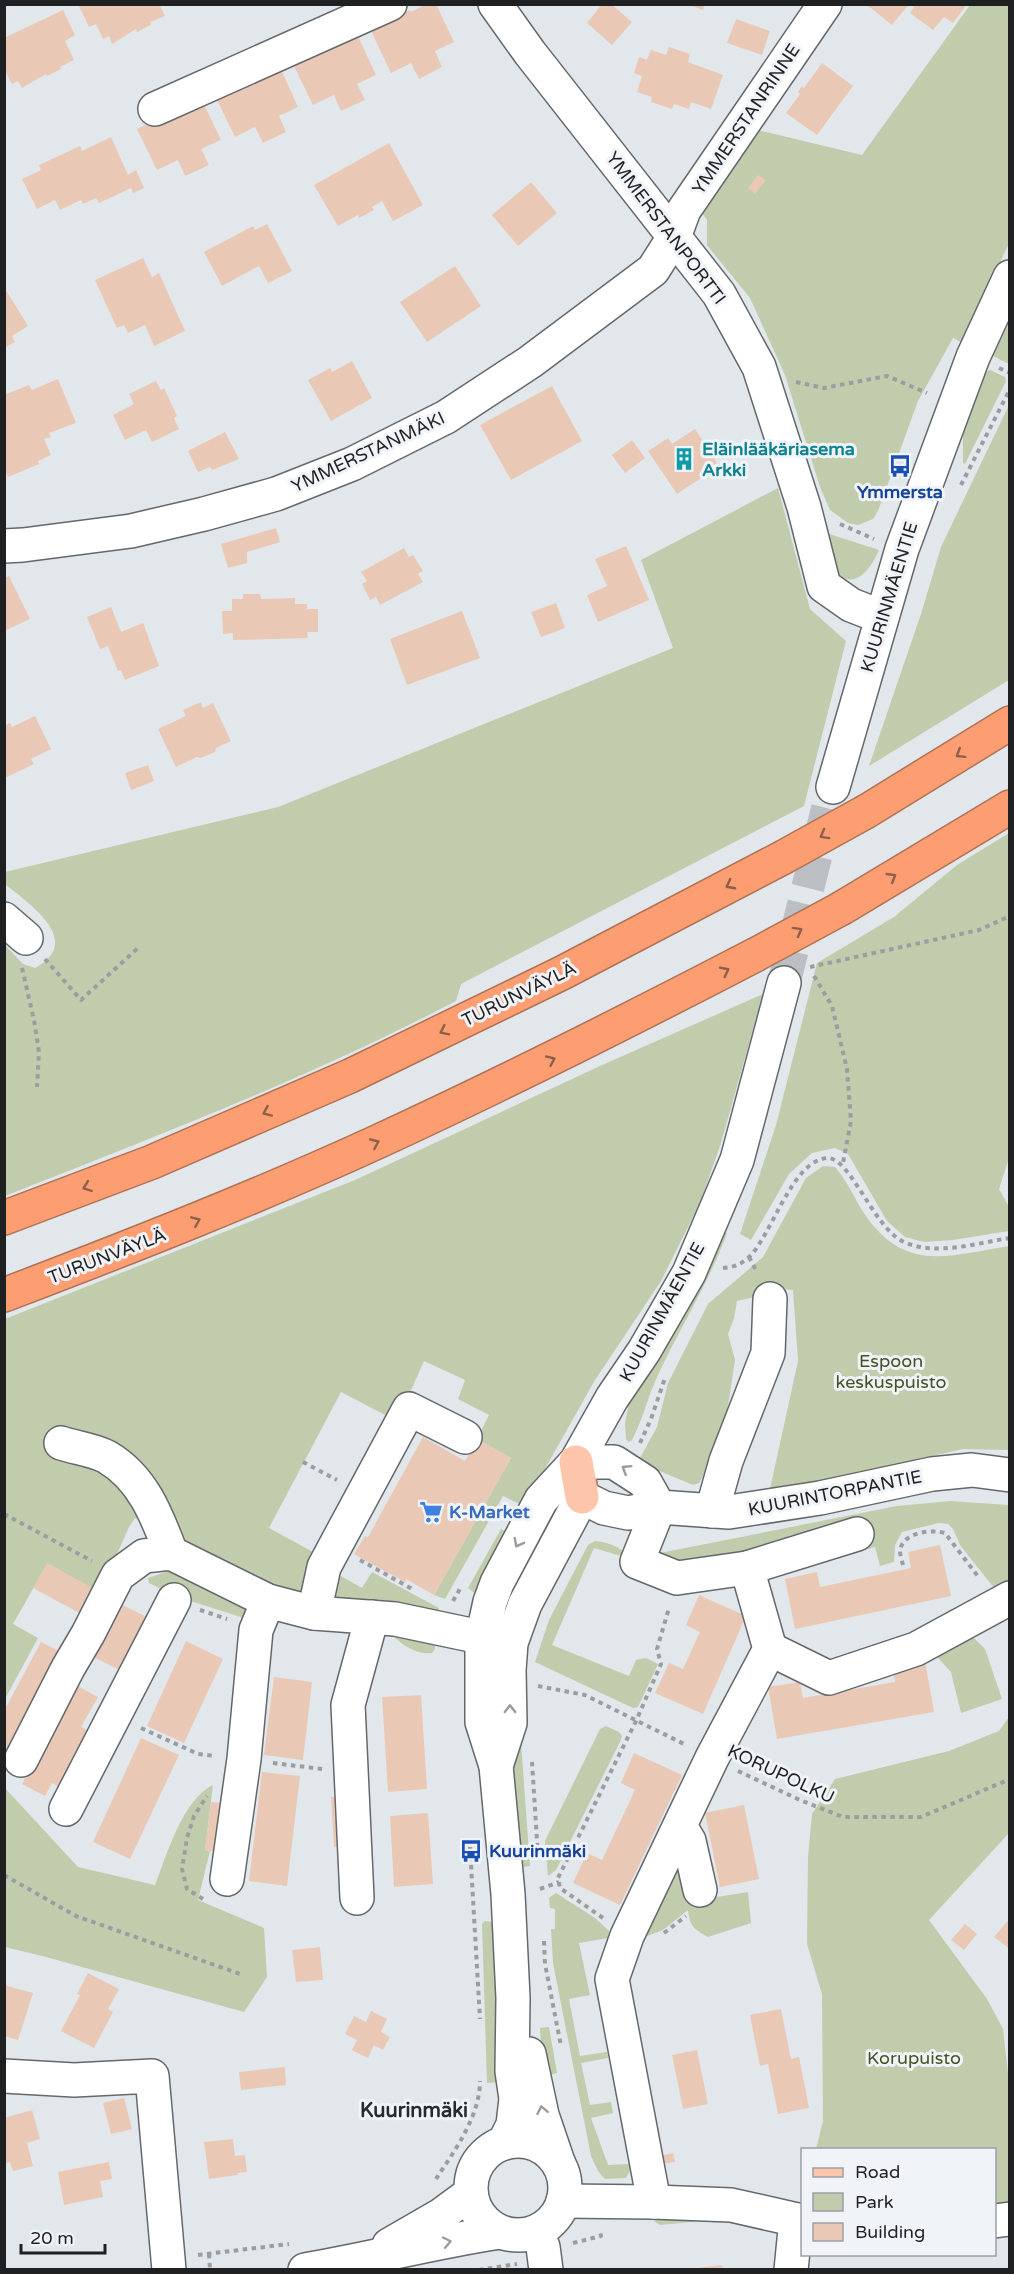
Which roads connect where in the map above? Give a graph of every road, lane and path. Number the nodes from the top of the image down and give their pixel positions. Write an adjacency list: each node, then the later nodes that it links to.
1 (390, 4): 4 (street)
2 (495, 4): 5 (street, YMMERSTANPORTTI)
3 (825, 4): 5 (street, YMMERSTANRINNE)
4 (155, 109)
5 (674, 237): 9 (street, YMMERSTANMÄKI); 10 (street, YMMERSTANPORTTI)
6 (1010, 277): 10 (street, KUURINMÄENTIE)
7 (789, 381): 8 (path)
8 (928, 393)
9 (4, 546)
10 (882, 617): 12 (street, KUURINMÄENTIE)
11 (1010, 723): 20 (highway, TURUNVÄYLÄ, one-way to 20, bridge)
12 (833, 787)
13 (1010, 807): 23 (highway, TURUNVÄYLÄ, one-way to 13, bridge)
14 (1010, 916): 19 (path)
15 (15, 928): 16 (path); 18 (path)
16 (138, 948)
17 (784, 983): 28 (street, KUURINMÄENTIE)
18 (37, 1087)
19 (843, 1163): 21 (path); 22 (path)
20 (4, 1218)
21 (1010, 1238)
22 (724, 1258)
23 (4, 1295)
24 (770, 1299): 33 (street)
25 (669, 1369): 29 (path)
26 (465, 1437): 36 (street)
27 (61, 1443): 37 (street)
28 (576, 1462): 29 (street); 31 (main road); 48 (street, KUURINMÄENTIE, one-way to 48)
29 (625, 1468): 32 (street, one-way to 29)
30 (1010, 1475): 33 (street, KUURINTORPANTIE)
31 (582, 1497): 32 (street, KUURINTORPANTIE); 48 (street, KUURINMÄENTIE)
32 (659, 1507): 33 (street, KUURINTORPANTIE); 41 (street)
33 (712, 1511)
34 (4, 1514): 40 (path)
35 (856, 1534): 39 (street)
36 (336, 1546): 42 (path); 46 (street)
37 (171, 1553): 40 (street); 44 (street)
38 (903, 1566): 45 (path)
39 (747, 1568): 41 (street); 49 (street)
40 (118, 1575): 55 (street)
41 (677, 1578): 52 (path)
42 (419, 1593)
43 (174, 1600): 51 (street)
44 (268, 1601): 46 (street); 54 (street)
45 (1004, 1601): 49 (street)
46 (314, 1613): 47 (street)
47 (372, 1617): 48 (street); 57 (street)
48 (496, 1641): 74 (street, KUURINMÄENTIE)
49 (770, 1649): 53 (street)
50 (534, 1686): 52 (path, KORUPOLKU)
51 (113, 1715): 54 (path); 59 (street)
52 (636, 1721): 53 (path, KORUPOLKU); 66 (path)
53 (712, 1758): 58 (path, KORUPOLKU); 60 (street)
54 (244, 1759): 57 (path); 65 (street)
55 (21, 1760)
56 (531, 1760): 62 (path)
57 (350, 1772): 69 (street)
58 (1010, 1779)
59 (66, 1809)
60 (680, 1826): 68 (street); 72 (street)
61 (470, 1842): 75 (path)
62 (538, 1866)
63 (4, 1875): 73 (path)
64 (539, 1877): 67 (path)
65 (227, 1879)
66 (559, 1882): 67 (path); 72 (path)
67 (540, 1889): 70 (path)
68 (700, 1890)
69 (357, 1898)
70 (541, 1899)
71 (543, 1930): 76 (path)
72 (627, 1936): 84 (street)
73 (243, 1975)
74 (513, 1998): 79 (street, KUURINMÄENTIE); 80 (street, KUURINMÄENTIE, one-way to 74)
75 (480, 2023)
76 (562, 2054)
77 (4, 2076): 91 (street)
78 (480, 2076): 85 (path)
79 (504, 2143): 80 (street); 81 (street)
80 (559, 2165): 83 (street)
81 (471, 2193): 85 (street); 87 (street)
82 (599, 2201): 83 (street); 84 (street); 88 (path)
83 (563, 2202): 88 (street)
84 (654, 2202): 86 (street)
85 (441, 2215): 92 (street)
86 (799, 2220): 94 (street)
87 (500, 2232): 88 (street); 92 (street, one-way to 87)
88 (542, 2253)
89 (209, 2254): 90 (path); 91 (path); 93 (path)
90 (303, 2256): 92 (street)
91 (168, 2260)
92 (349, 2263)
93 (210, 2270)
94 (791, 2270)

